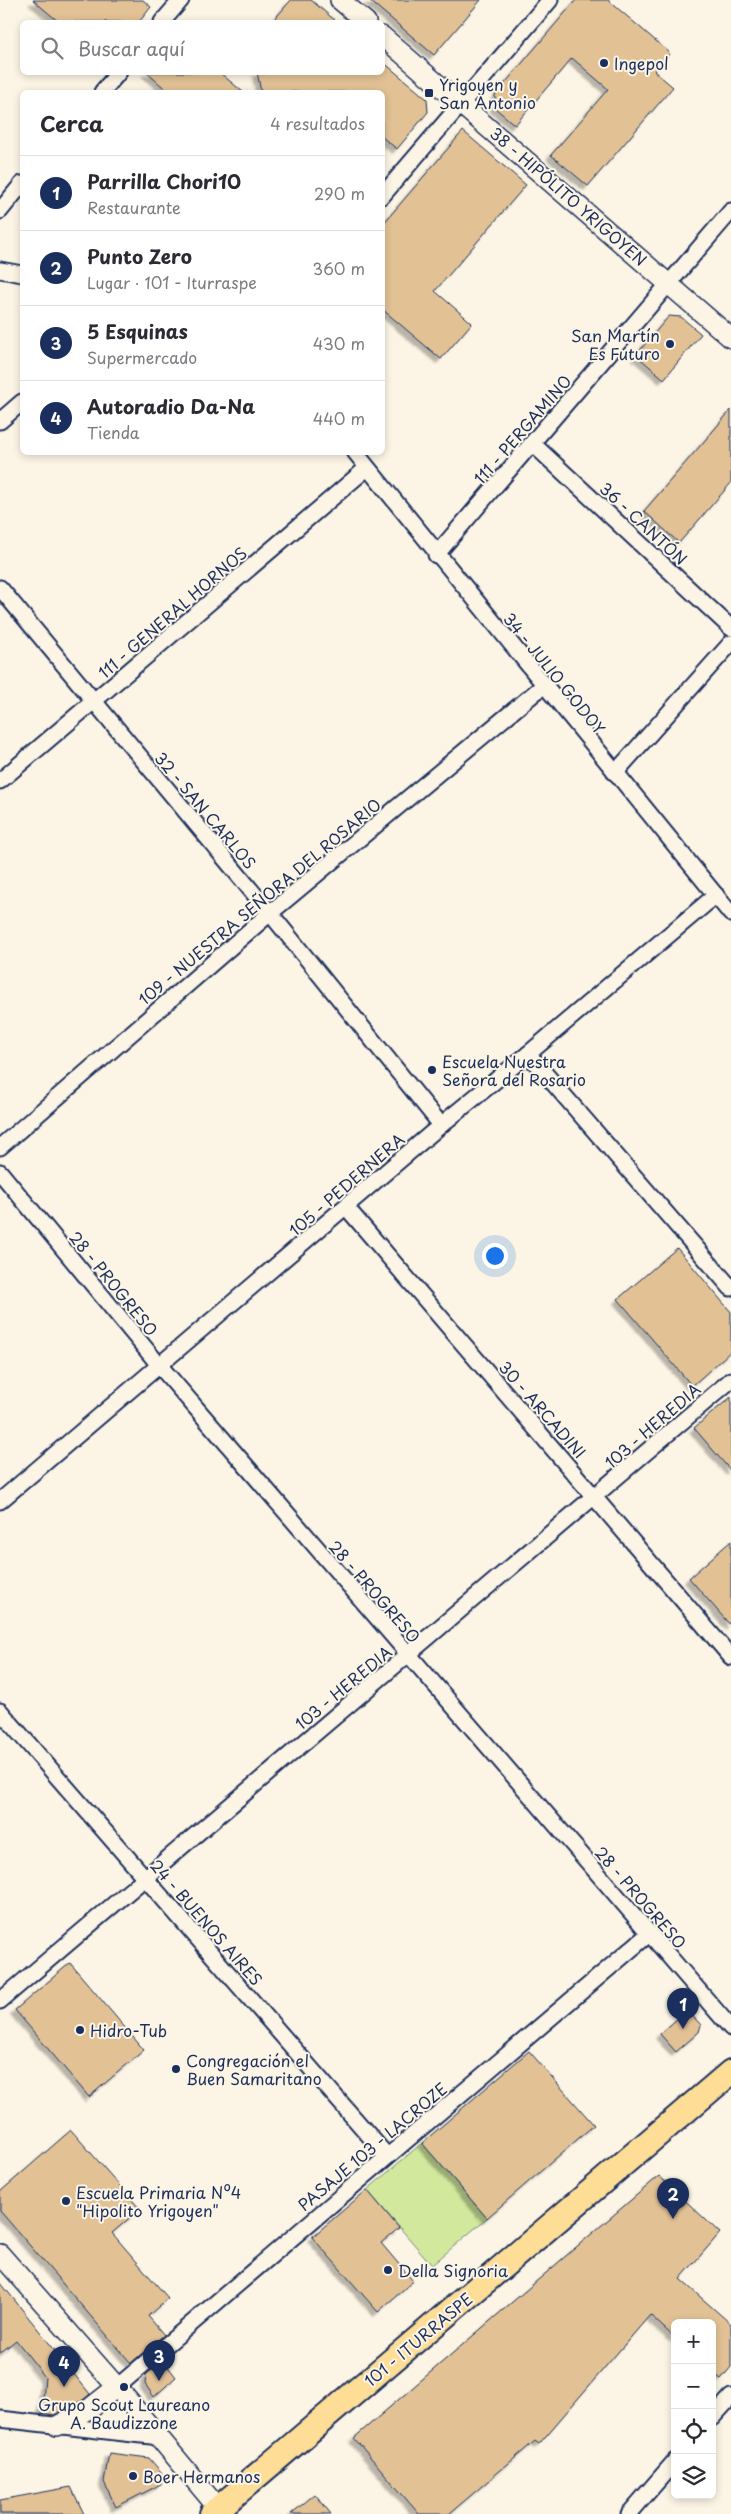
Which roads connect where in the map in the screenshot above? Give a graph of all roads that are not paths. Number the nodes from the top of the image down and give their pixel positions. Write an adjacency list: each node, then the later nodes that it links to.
1 (181, 0): 4 (street)
2 (340, 0): 5 (street)
3 (550, 0): 9 (street)
4 (164, 20)
5 (364, 20)
6 (385, 39): 9 (street, 38 - HIPÓLITO YRIGOYEN)
7 (116, 75): 8 (street)
8 (104, 90)
9 (462, 103): 11 (street); 16 (street, 38 - HIPÓLITO YRIGOYEN)
10 (20, 186): 12 (street)
11 (385, 193)
12 (0, 210)
13 (731, 211): 16 (street, 111 - PERGAMINO)
14 (0, 270): 15 (street)
15 (20, 274)
16 (669, 283): 17 (street, 38 - HIPÓLITO YRIGOYEN); 20 (street, 111 - PERGAMINO)
17 (731, 338)
18 (20, 404): 19 (street)
19 (0, 421)
20 (533, 444): 23 (street, 111 - PERGAMINO); 25 (street, 36 - CANTÓN)
21 (357, 455): 22 (street, 34 - JULIO GODOY)
22 (367, 468): 23 (street, 34 - JULIO GODOY); 28 (street, 111 - GENERAL HORNOS)
23 (436, 555): 27 (street, 34 - JULIO GODOY)
24 (0, 588): 28 (street, 32 - SAN CARLOS)
25 (731, 628)
26 (731, 643): 29 (street)
27 (543, 686): 29 (street, 34 - JULIO GODOY); 32 (street, 109 - NUESTRA SEÑORA DEL ROSARIO)
28 (94, 702): 30 (street, 111 - GENERAL HORNOS); 32 (street, 32 - SAN CARLOS)
29 (614, 773): 31 (street, 34 - JULIO GODOY)
30 (0, 782)
31 (716, 895): 33 (street, 34 - JULIO GODOY); 34 (street, 105 - PEDERNERA)
32 (270, 913): 35 (street, 32 - SAN CARLOS); 36 (street, 109 - NUESTRA SEÑORA DEL ROSARIO)
33 (731, 914)
34 (528, 1054): 35 (street, 105 - PEDERNERA); 39 (street)
35 (441, 1125): 38 (street, 105 - PEDERNERA)
36 (0, 1147)
37 (0, 1172): 40 (street, 28 - PROGRESO)
38 (347, 1208): 40 (street, 105 - PEDERNERA); 42 (street, 30 - ARCADINI)
39 (731, 1288)
40 (158, 1365): 43 (street, 105 - PEDERNERA); 44 (street, 28 - PROGRESO)
41 (731, 1380): 42 (street, 103 - HEREDIA)
42 (595, 1497): 44 (street, 103 - HEREDIA); 45 (street, 30 - ARCADINI)
43 (0, 1501)
44 (407, 1656): 47 (street, 103 - HEREDIA); 48 (street, 28 - PROGRESO)
45 (731, 1657)
46 (0, 1711): 47 (street, 24 - BUENOS AIRES)
47 (145, 1878): 49 (street, 103 - HEREDIA); 52 (street, 24 - BUENOS AIRES)
48 (650, 1933): 50 (street, 28 - PROGRESO); 52 (street, PASAJE 103 - LACROZE)
49 (0, 2001)
50 (731, 2028)
51 (731, 2072): 61 (main road, 101 - ITURRASPE)
52 (387, 2156): 54 (street, PASAJE 103 - LACROZE)
53 (0, 2254): 54 (street)
54 (117, 2387): 58 (street); 59 (street)
55 (731, 2397): 56 (street)
56 (716, 2414)
57 (0, 2419): 58 (street)
58 (57, 2426): 59 (street)
59 (160, 2438): 61 (street)
60 (671, 2466): 62 (street)
61 (218, 2513)
62 (629, 2514)

